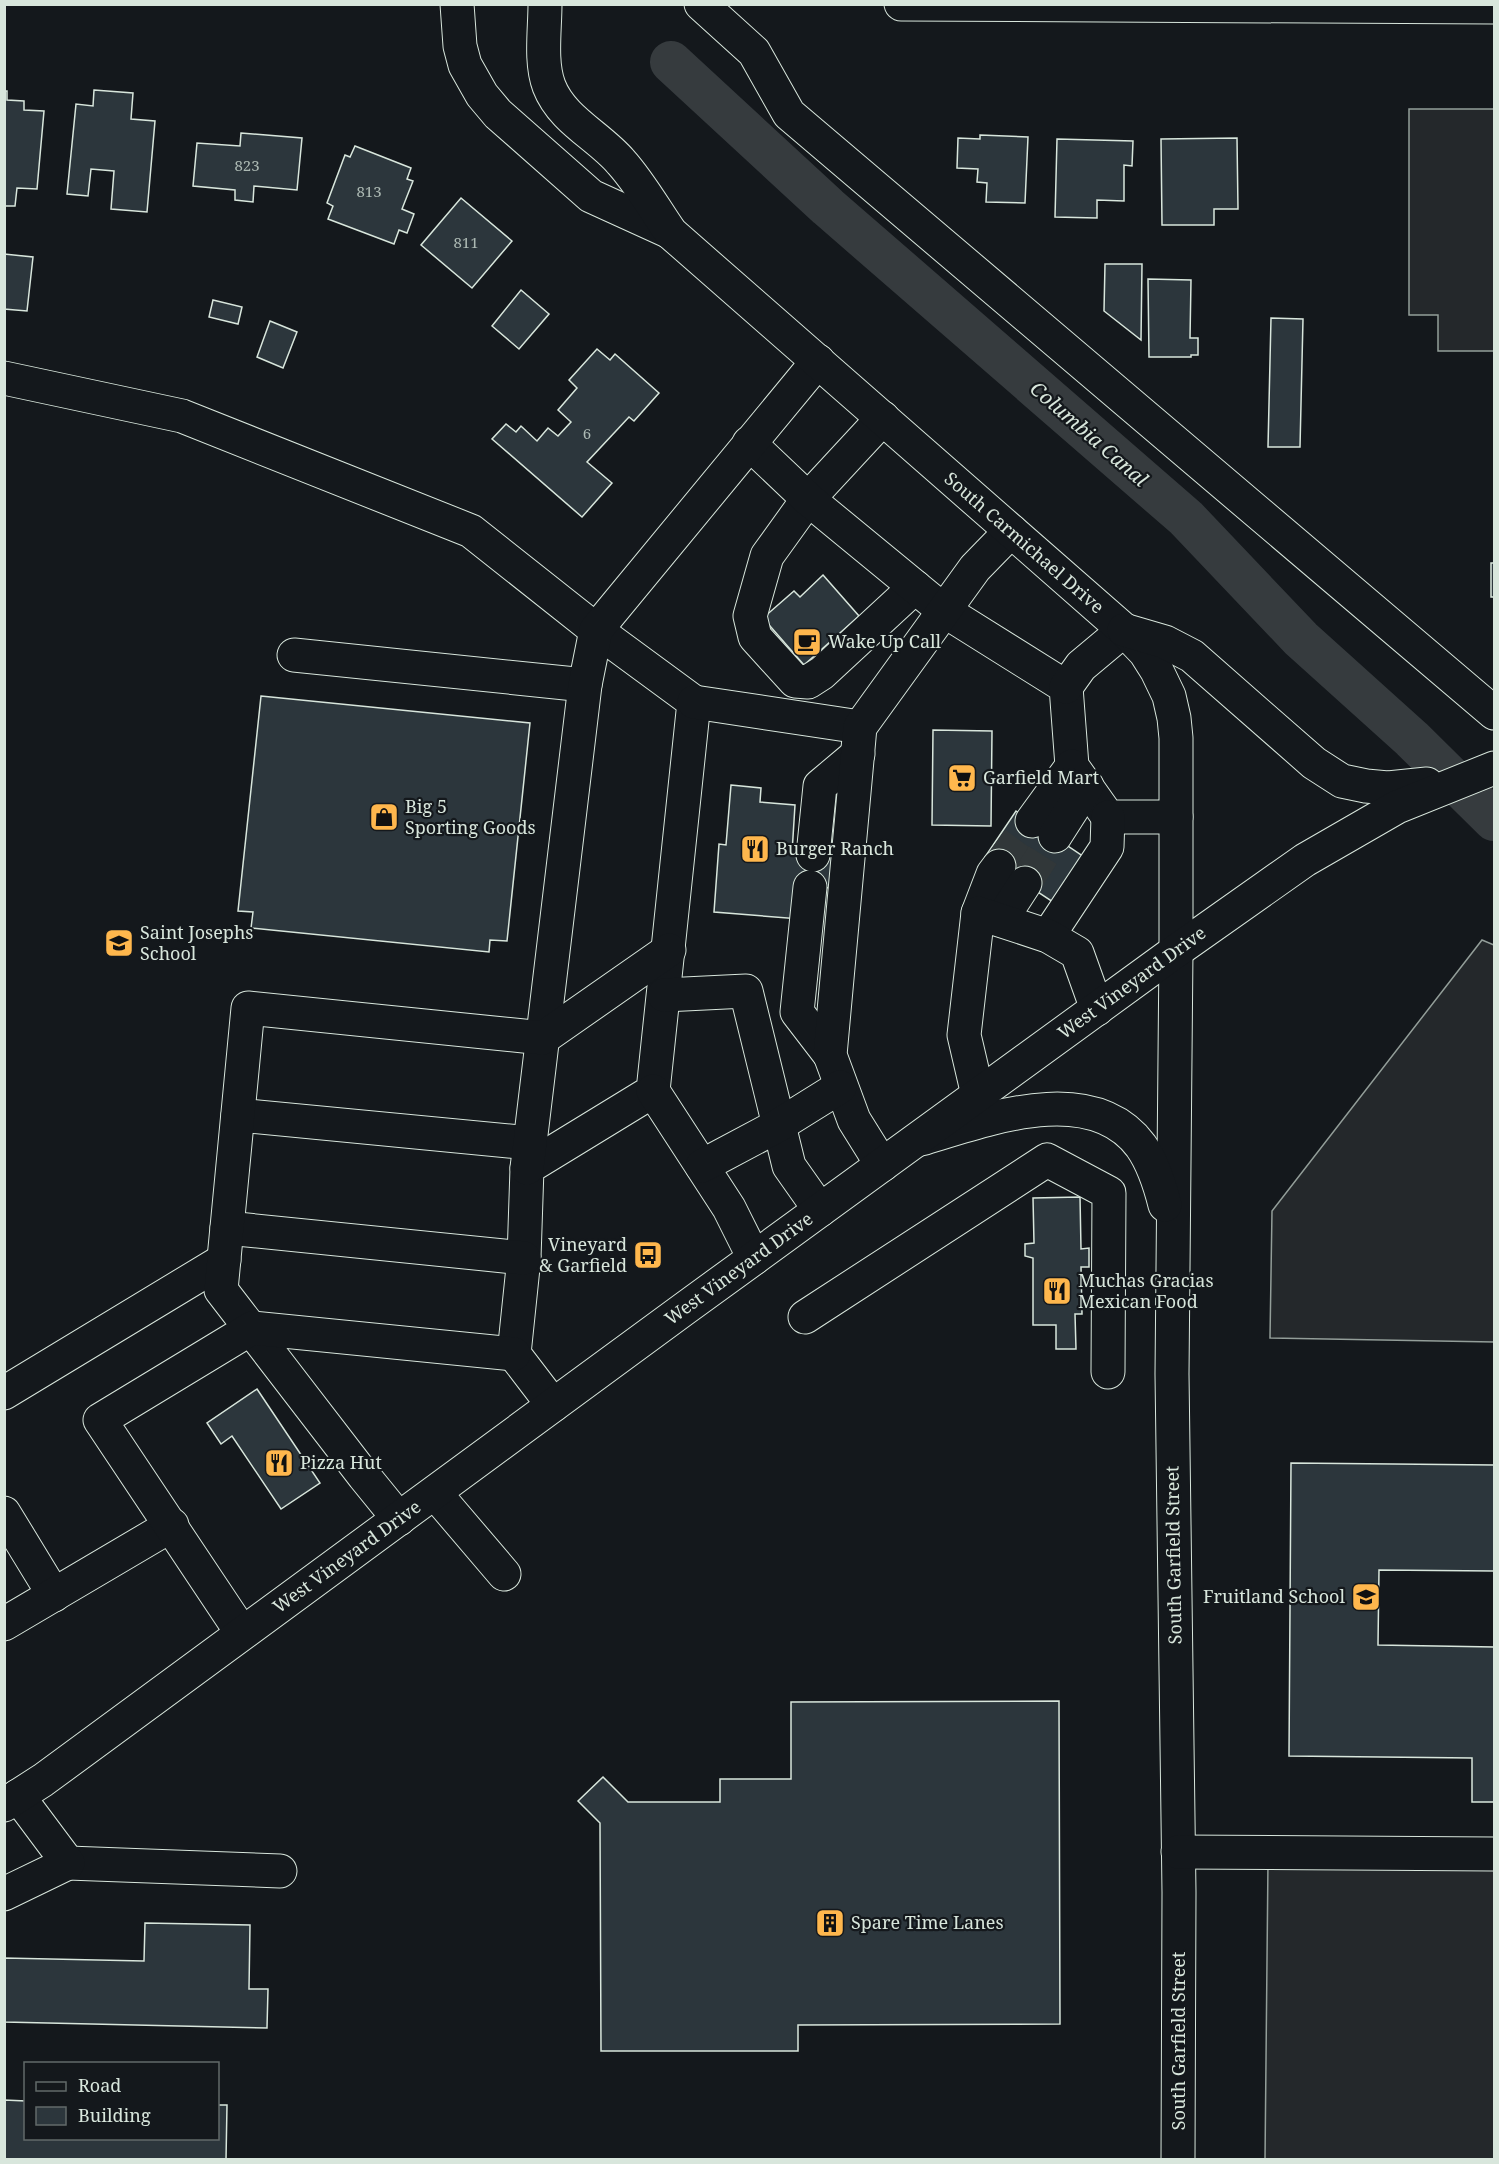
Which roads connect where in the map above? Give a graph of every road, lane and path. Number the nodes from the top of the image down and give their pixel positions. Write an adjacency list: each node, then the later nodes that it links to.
1 (457, 4): 6 (main road, South Carmichael Drive)
2 (545, 4): 6 (main road, South Carmichael Drive)
3 (701, 4): 21 (main road)
4 (902, 4): 5 (main road)
5 (1494, 7)
6 (671, 233): 7 (main road, South Carmichael Drive)
7 (818, 361): 9 (main road, South Carmichael Drive); 10 (main road)
8 (4, 378): 15 (main road)
9 (883, 418): 11 (main road); 12 (main road, South Carmichael Drive)
10 (749, 442): 11 (main road); 15 (main road)
11 (808, 499): 13 (main road); 13 (main road)
12 (1011, 531): 14 (main road); 16 (main road, South Carmichael Drive)
13 (915, 587): 14 (main road)
14 (943, 610): 19 (main road); 22 (main road)
15 (596, 630): 18 (main road); 20 (main road)
16 (1124, 630): 19 (main road); 25 (main road); 27 (main road, South Carmichael Drive)
17 (294, 655): 18 (main road)
18 (585, 685): 38 (main road)
19 (1066, 687): 24 (main road)
20 (694, 702): 22 (main road); 34 (main road)
21 (1494, 713)
22 (859, 740): 29 (main road); 39 (main road)
23 (1486, 771): 25 (main road)
24 (1080, 776): 26 (main road); 28 (main road)
25 (1424, 790): 35 (main road, West Vineyard Drive)
26 (1108, 817): 27 (main road); 33 (main road)
27 (1176, 817): 35 (main road, South Carmichael Drive)
28 (1043, 829)
29 (813, 855)
30 (1012, 875): 32 (main road)
31 (810, 887): 39 (main road)
32 (989, 917): 33 (main road); 42 (main road)
33 (1048, 936): 37 (main road)
34 (669, 950): 36 (main road); 38 (main road)
35 (1176, 951): 37 (main road, West Vineyard Drive); 51 (main road, South Garfield Street)
36 (664, 995): 41 (main road); 44 (main road)
37 (1097, 1009): 42 (main road, West Vineyard Drive)
38 (543, 1038): 43 (main road); 46 (main road)
39 (830, 1056): 40 (main road)
40 (840, 1087): 44 (main road); 47 (main road)
41 (653, 1091): 46 (main road); 48 (main road)
42 (978, 1095): 45 (main road, West Vineyard Drive)
43 (238, 1115): 46 (main road); 50 (main road)
44 (779, 1125): 48 (main road); 49 (main road)
45 (916, 1140): 47 (main road, West Vineyard Drive); 51 (main road)
46 (529, 1156): 52 (main road)
47 (882, 1165): 49 (main road, West Vineyard Drive)
48 (702, 1166): 53 (main road)
49 (820, 1210): 53 (main road, West Vineyard Drive)
50 (227, 1228): 52 (main road); 54 (main road)
51 (1173, 1236): 70 (main road, South Garfield Street)
52 (524, 1258): 57 (main road)
53 (754, 1258): 60 (main road, West Vineyard Drive)
54 (224, 1260): 56 (main road); 59 (main road)
55 (805, 1317): 58 (main road)
56 (252, 1328): 57 (main road); 63 (main road); 64 (main road)
57 (514, 1354): 60 (main road)
58 (1108, 1372)
59 (4, 1393)
60 (554, 1405): 61 (main road, West Vineyard Drive)
61 (435, 1492): 63 (main road, West Vineyard Drive); 65 (main road)
62 (4, 1513): 66 (main road)
63 (399, 1519): 68 (main road, West Vineyard Drive)
64 (172, 1525): 66 (main road); 68 (main road)
65 (504, 1574)
66 (54, 1595): 67 (main road)
67 (4, 1624)
68 (243, 1633): 69 (main road, West Vineyard Drive)
69 (11, 1801): 72 (main road)
70 (1178, 1852): 71 (main road); 75 (main road, South Garfield Street)
71 (1494, 1854)
72 (68, 1863): 73 (main road); 74 (main road)
73 (280, 1871)
74 (4, 1894)
75 (1178, 2160)

